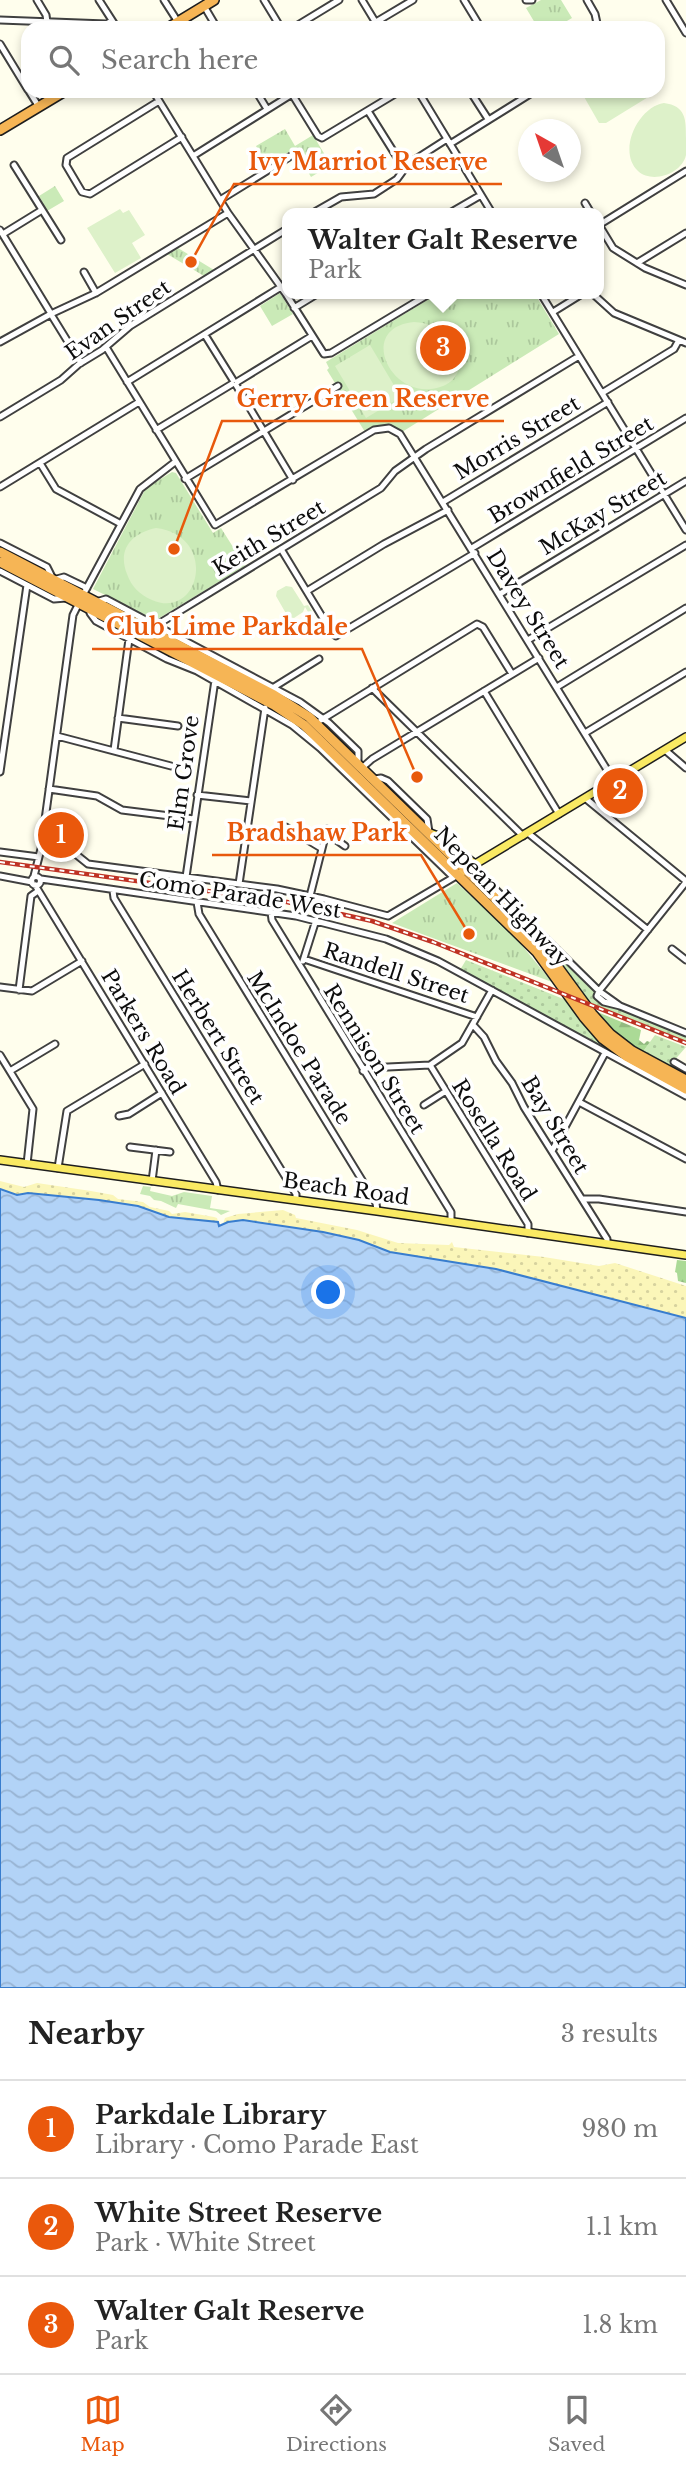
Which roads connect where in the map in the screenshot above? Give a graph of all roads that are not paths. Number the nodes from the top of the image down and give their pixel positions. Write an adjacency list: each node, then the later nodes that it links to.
1 (37, 0): 15 (street)
2 (99, 0): 16 (street)
3 (164, 0): 17 (street)
4 (214, 0): 12 (highway)
5 (264, 0): 20 (street)
6 (339, 0): 21 (street)
7 (362, 0): 22 (street)
8 (413, 0): 23 (street)
9 (464, 0): 24 (street)
10 (587, 0): 25 (street)
11 (666, 0): 26 (street)
12 (204, 6): 18 (highway); 19 (street)
13 (0, 20): 14 (street)
14 (24, 21)
15 (47, 21)
16 (112, 21)
17 (177, 21)
18 (180, 21)
19 (213, 21)
20 (277, 21)
21 (304, 21)
22 (375, 21)
23 (383, 21)
24 (477, 21)
25 (597, 21)
26 (686, 33)
27 (0, 44): 28 (street)
28 (7, 55): 29 (street); 30 (street)
29 (0, 59)
30 (21, 78)
31 (33, 98): 42 (street)
32 (53, 98): 42 (highway)
33 (157, 98): 41 (street)
34 (260, 98): 43 (street)
35 (285, 98): 43 (street)
36 (298, 98): 44 (street)
37 (389, 98): 44 (street)
38 (422, 98): 48 (street)
39 (474, 98): 45 (street)
40 (524, 98): 45 (street)
41 (159, 102): 47 (street); 47 (street)
42 (38, 107): 46 (highway)
43 (267, 109): 49 (street)
44 (368, 111): 52 (street)
45 (488, 120): 48 (street)
46 (0, 130)
47 (181, 137): 49 (street)
48 (449, 142): 52 (street); 54 (street)
49 (193, 156): 55 (street)
50 (291, 156): 55 (street)
51 (15, 165): 61 (street)
52 (405, 167): 57 (street)
53 (686, 171): 63 (street)
54 (481, 195): 58 (street); 59 (street)
55 (220, 200): 62 (street)
56 (585, 203): 60 (street)
57 (322, 208)
58 (459, 208)
59 (489, 208)
60 (588, 208)
61 (42, 210): 64 (street); 68 (street)
62 (228, 213): 69 (street); 74 (street)
63 (604, 222)
64 (1, 232): 83 (street)
65 (282, 232): 69 (street, Evan Street)
66 (604, 233): 70 (street)
67 (686, 233): 70 (street)
68 (61, 240)
69 (255, 249): 73 (street); 88 (street, Evan Street)
70 (637, 263): 72 (street)
71 (84, 272): 74 (street)
72 (686, 285)
73 (281, 287): 84 (street)
74 (96, 293): 83 (street)
75 (289, 299): 81 (street)
76 (308, 299): 81 (street)
77 (421, 299): 85 (street)
78 (544, 299): 82 (street)
79 (574, 299): 82 (street)
80 (599, 299): 87 (street)
81 (294, 307): 85 (street)
82 (553, 312): 89 (street)
83 (51, 314): 86 (street); 90 (street)
84 (205, 335): 91 (street); 92 (street)
85 (312, 336): 92 (street)
86 (0, 342)
87 (683, 342): 94 (street)
88 (106, 347): 90 (street, Evan Street); 91 (street)
89 (579, 356): 94 (street); 102 (street, Keith Street)
90 (81, 363): 97 (street, Evan Street)
91 (127, 382): 95 (street)
92 (234, 383): 99 (street); 100 (street)
93 (338, 386): 100 (street)
94 (602, 393): 96 (street)
95 (139, 402): 99 (street); 103 (street)
96 (608, 402): 101 (street); 110 (street, Morris Street)
97 (0, 417)
98 (686, 418): 101 (street, Brownfield Street)
99 (156, 430): 104 (street)
100 (263, 431): 105 (street); 106 (street)
101 (636, 448): 109 (street); 117 (street, Brownfield Street)
102 (416, 456): 106 (street, Davey Street); 110 (street, Davey Street); 116 (street, Keith Street)
103 (40, 463): 108 (street); 112 (street)
104 (176, 464): 105 (street); 112 (street)
105 (185, 479): 106 (street, Davey Street)
106 (293, 480)
107 (686, 481): 109 (street, McKay Street)
108 (0, 487)
109 (664, 494): 113 (street); 125 (street, McKay Street)
110 (443, 502): 111 (street, Davey Street)
111 (448, 510): 117 (street, Davey Street); 123 (street)
112 (121, 524): 124 (street)
113 (686, 530)
114 (0, 542): 121 (street)
115 (686, 545): 131 (street)
116 (281, 549): 123 (street); 129 (street, Keith Street)
117 (473, 550): 123 (street, Brownfield Street); 125 (street, Davey Street)
118 (0, 552): 121 (highway, Nepean Highway)
119 (0, 562): 126 (highway, Nepean Highway)
120 (0, 571): 122 (street)
121 (53, 579): 124 (highway, Nepean Highway)
122 (27, 585): 126 (street); 154 (street)
123 (307, 591)
124 (85, 592): 126 (highway, Nepean Highway); 127 (highway, Nepean Highway); 127 (street); 147 (street)
125 (500, 594): 131 (street, Davey Street)
126 (69, 598)
127 (93, 604): 129 (highway, Nepean Highway); 129 (street); 130 (street)
128 (686, 608): 138 (street)
129 (153, 632): 136 (highway, Nepean Highway); 137 (street); 143 (highway, Nepean Highway)
130 (129, 639): 136 (street); 142 (street)
131 (528, 640): 132 (street, Davey Street)
132 (539, 658): 135 (street); 138 (street, Davey Street)
133 (319, 659): 137 (street)
134 (686, 672): 146 (street)
135 (512, 674): 139 (street); 140 (street)
136 (216, 679): 141 (street); 152 (highway, Nepean Highway); 157 (street, Elm Grove)
137 (274, 687): 143 (street)
138 (557, 687): 146 (street, Davey Street)
139 (372, 688): 143 (street); 145 (street)
140 (484, 691): 145 (street); 160 (street)
141 (265, 708): 152 (street); 159 (street)
142 (118, 718): 144 (street); 149 (street)
143 (319, 720): 152 (highway, Nepean Highway)
144 (178, 726)
145 (417, 732): 152 (street); 164 (street)
146 (585, 733): 155 (street, Davey Street)
147 (57, 736): 149 (street); 156 (street)
148 (686, 737): 150 (main road)
149 (114, 750): 151 (street)
150 (665, 750): 153 (street); 155 (main road)
151 (171, 766)
152 (355, 767): 163 (highway, Nepean Highway); 168 (highway, Nepean Highway); 171 (street)
153 (686, 768)
154 (0, 772)
155 (614, 781): 158 (main road)
156 (49, 789): 161 (street); 166 (street)
157 (197, 795): 159 (street); 161 (street, Elm Grove)
158 (585, 799): 160 (main road); 176 (street)
159 (251, 801): 177 (street)
160 (559, 814): 164 (main road)
161 (194, 819): 173 (street, Elm Grove)
162 (286, 827): 167 (street)
163 (429, 833): 168 (highway, Nepean Highway); 171 (main road)
164 (526, 835): 171 (main road); 184 (street)
165 (345, 846): 167 (street)
166 (41, 847): 170 (street); 173 (street)
167 (321, 848): 179 (street)
168 (441, 851): 171 (highway, Nepean Highway)
169 (0, 852): 170 (street)
170 (39, 857): 174 (street)
171 (466, 870): 175 (highway, Nepean Highway); 179 (street); 199 (highway, Nepean Highway)
172 (0, 876): 174 (street)
173 (186, 877): 177 (street)
174 (37, 882): 178 (street, Como Parade West); 189 (street, Parkers Road); 192 (street)
175 (479, 882): 183 (highway, Nepean Highway); 185 (street)
176 (686, 882): 184 (street)
177 (239, 884): 179 (street)
178 (113, 891): 180 (street, Como Parade West); 229 (street, Herbert Street)
179 (310, 896)
180 (197, 902): 181 (street, Como Parade West); 230 (street, McIndoe Parade)
181 (271, 912): 182 (street, Como Parade West); 190 (street, Rennison Street)
182 (316, 920): 187 (street); 193 (street, Como Parade West)
183 (525, 927): 185 (street); 199 (highway, Nepean Highway)
184 (648, 930): 194 (street)
185 (539, 932): 194 (street)
186 (672, 949): 188 (street)
187 (304, 959): 190 (street); 195 (street, Randell Street)
188 (686, 960)
189 (82, 961): 192 (street); 204 (street, Parkers Road)
190 (299, 966): 208 (street, Rennison Street)
191 (0, 987): 192 (street)
192 (19, 990)
193 (492, 990): 195 (street); 200 (street, Como Parade West)
194 (599, 991): 197 (street)
195 (478, 1017): 196 (street)
196 (473, 1025): 205 (street); 220 (street, Bay Street)
197 (686, 1032)
198 (55, 1044): 207 (street)
199 (622, 1049): 209 (highway)
200 (606, 1053): 214 (street, Como Parade West); 215 (street)
201 (0, 1055): 202 (street)
202 (2, 1062): 207 (street)
203 (674, 1062): 206 (street)
204 (145, 1064): 213 (street, Parkers Road); 225 (street)
205 (429, 1065): 208 (street); 212 (street, Rosella Road)
206 (686, 1069)
207 (10, 1071): 224 (street)
208 (363, 1071): 232 (street, Rennison Street)
209 (672, 1077): 210 (highway); 211 (highway)
210 (686, 1080)
211 (686, 1089)
212 (446, 1091): 216 (street); 233 (street, Rosella Road)
213 (162, 1093): 217 (street); 227 (street, Parkers Road)
214 (686, 1096)
215 (579, 1101): 220 (street); 222 (street)
216 (424, 1105)
217 (119, 1116)
218 (130, 1147): 219 (street)
219 (156, 1150): 221 (street); 226 (street)
220 (552, 1151): 228 (street, Bay Street)
221 (170, 1152)
222 (686, 1159)
223 (0, 1160): 224 (main road, Beach Road)
224 (27, 1164): 225 (main road, Beach Road)
225 (58, 1168): 226 (main road, Beach Road)
226 (152, 1181): 227 (main road, Beach Road)
227 (218, 1190): 229 (main road, Beach Road)
228 (582, 1199): 231 (street); 234 (street, Bay Street)
229 (296, 1200): 230 (main road, Beach Road)
230 (377, 1211): 232 (main road, Beach Road)
231 (686, 1212)
232 (450, 1221): 233 (main road, Beach Road)
233 (528, 1233): 234 (main road, Beach Road)
234 (607, 1244): 235 (main road, Beach Road)
235 (686, 1255)

